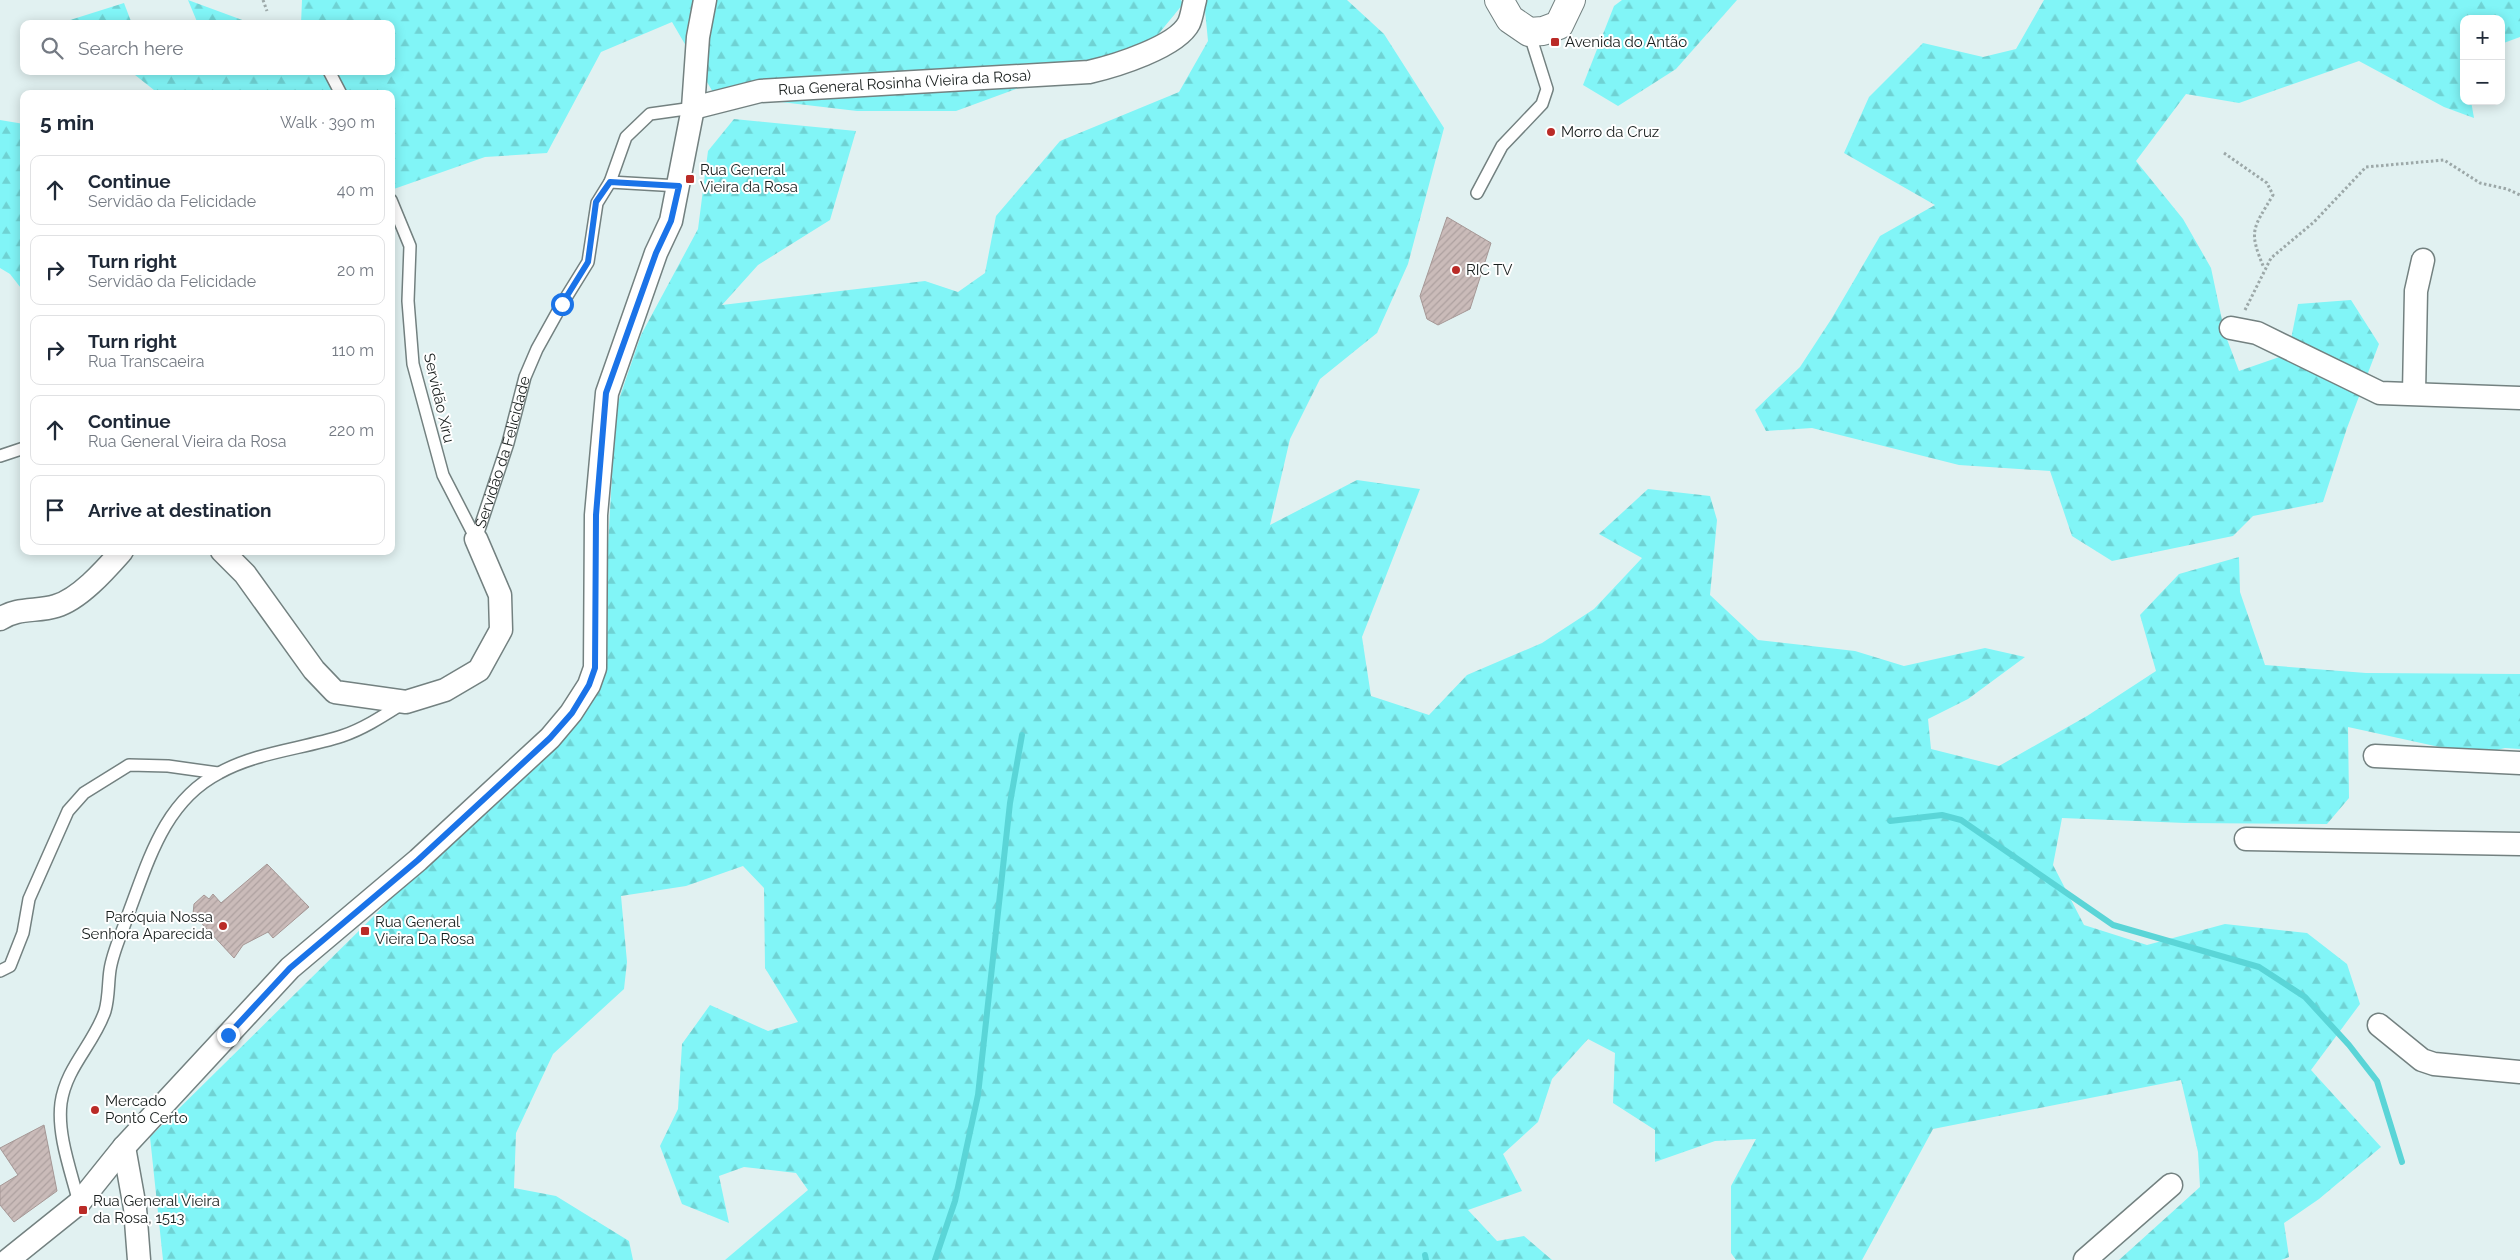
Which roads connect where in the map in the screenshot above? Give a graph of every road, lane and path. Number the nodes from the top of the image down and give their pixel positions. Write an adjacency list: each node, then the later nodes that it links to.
1 (263, 0): 6 (path)
2 (704, 0): 10 (street)
3 (1195, 0): 10 (street, Rua General Rosinha (Vieira da Rosa))
4 (1499, 0): 7 (street)
5 (1571, 0): 7 (street)
6 (267, 10)
7 (1530, 32): 14 (lane)
8 (331, 75): 9 (lane)
9 (339, 90)
10 (693, 108): 12 (lane, Servidão da Felicidade); 13 (street)
11 (2224, 153): 18 (path)
12 (610, 182): 13 (lane); 24 (lane, Servidão da Felicidade)
13 (679, 186): 37 (street)
14 (1477, 193)
15 (2520, 195): 18 (path)
16 (395, 210): 24 (lane, Servidão Xiru)
17 (2423, 260): 20 (street)
18 (2264, 268): 19 (path)
19 (2231, 328): 20 (street)
20 (2414, 393): 21 (street)
21 (2520, 398)
22 (20, 449): 23 (lane)
23 (0, 456)
24 (476, 538): 28 (street, Servidão da Felicidade)
25 (118, 555): 27 (street)
26 (226, 555): 28 (street, Servidão da Felicidade)
27 (0, 619)
28 (406, 702): 31 (lane)
29 (2375, 756): 30 (street)
30 (2520, 763)
31 (218, 773): 34 (lane); 39 (lane)
32 (2246, 839): 33 (street)
33 (2520, 844)
34 (0, 971)
35 (2379, 1025): 36 (street)
36 (2520, 1072)
37 (124, 1148): 39 (street); 41 (street)
38 (2170, 1185): 42 (street)
39 (78, 1203): 40 (street)
40 (8, 1260)
41 (139, 1260)
42 (2085, 1260)

